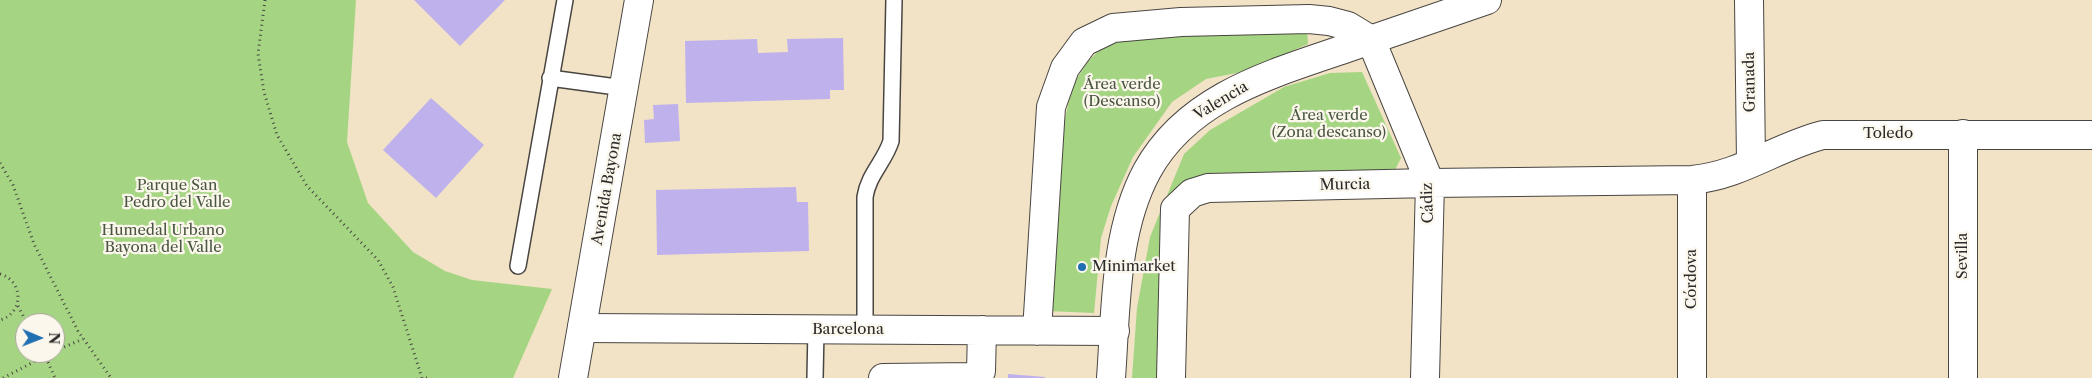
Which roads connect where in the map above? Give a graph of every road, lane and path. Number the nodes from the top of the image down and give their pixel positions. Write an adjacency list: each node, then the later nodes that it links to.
1 (265, 0): 35 (path)
2 (565, 0): 9 (lane)
3 (639, 0): 10 (street, Avenida Bayona)
4 (894, 0): 24 (lane)
5 (1487, 0): 8 (street, Valencia)
6 (1749, 0): 14 (street, Granada)
7 (1181, 11): 8 (street); 26 (street)
8 (1371, 40): 16 (street, Cádiz); 27 (street, Valencia)
9 (550, 78): 10 (lane); 17 (lane)
10 (624, 88): 22 (street, Avenida Bayona)
11 (1963, 134): 12 (street, Toledo); 14 (street, Toledo); 45 (street, Sevilla)
12 (2092, 135)
13 (0, 162): 28 (path)
14 (1752, 163): 15 (street, Toledo)
15 (1692, 180): 16 (street, Murcia); 44 (street, Córdova)
16 (1430, 183): 42 (street, Murcia); 43 (street, Cádiz)
17 (518, 266)
18 (0, 274): 19 (path)
19 (18, 306): 20 (path); 21 (path)
20 (22, 313)
21 (0, 320)
22 (582, 328): 23 (street, Barcelona); 38 (street, Avenida Bayona)
23 (816, 330): 24 (street, Barcelona); 39 (lane)
24 (865, 330): 25 (street, Barcelona)
25 (982, 330): 26 (street, Barcelona); 40 (street)
26 (1036, 331): 27 (street, Barcelona)
27 (1115, 331): 41 (street, Valencia)
28 (83, 339): 29 (path); 34 (path)
29 (65, 347)
30 (28, 363): 32 (path)
31 (48, 363): 33 (path)
32 (2, 378)
33 (55, 378)
34 (111, 378)
35 (422, 378)
36 (426, 378): 37 (path)
37 (431, 378)
38 (573, 378)
39 (815, 378)
40 (883, 378)
41 (1111, 378)
42 (1171, 378)
43 (1425, 378)
44 (1692, 378)
45 (1963, 378)

